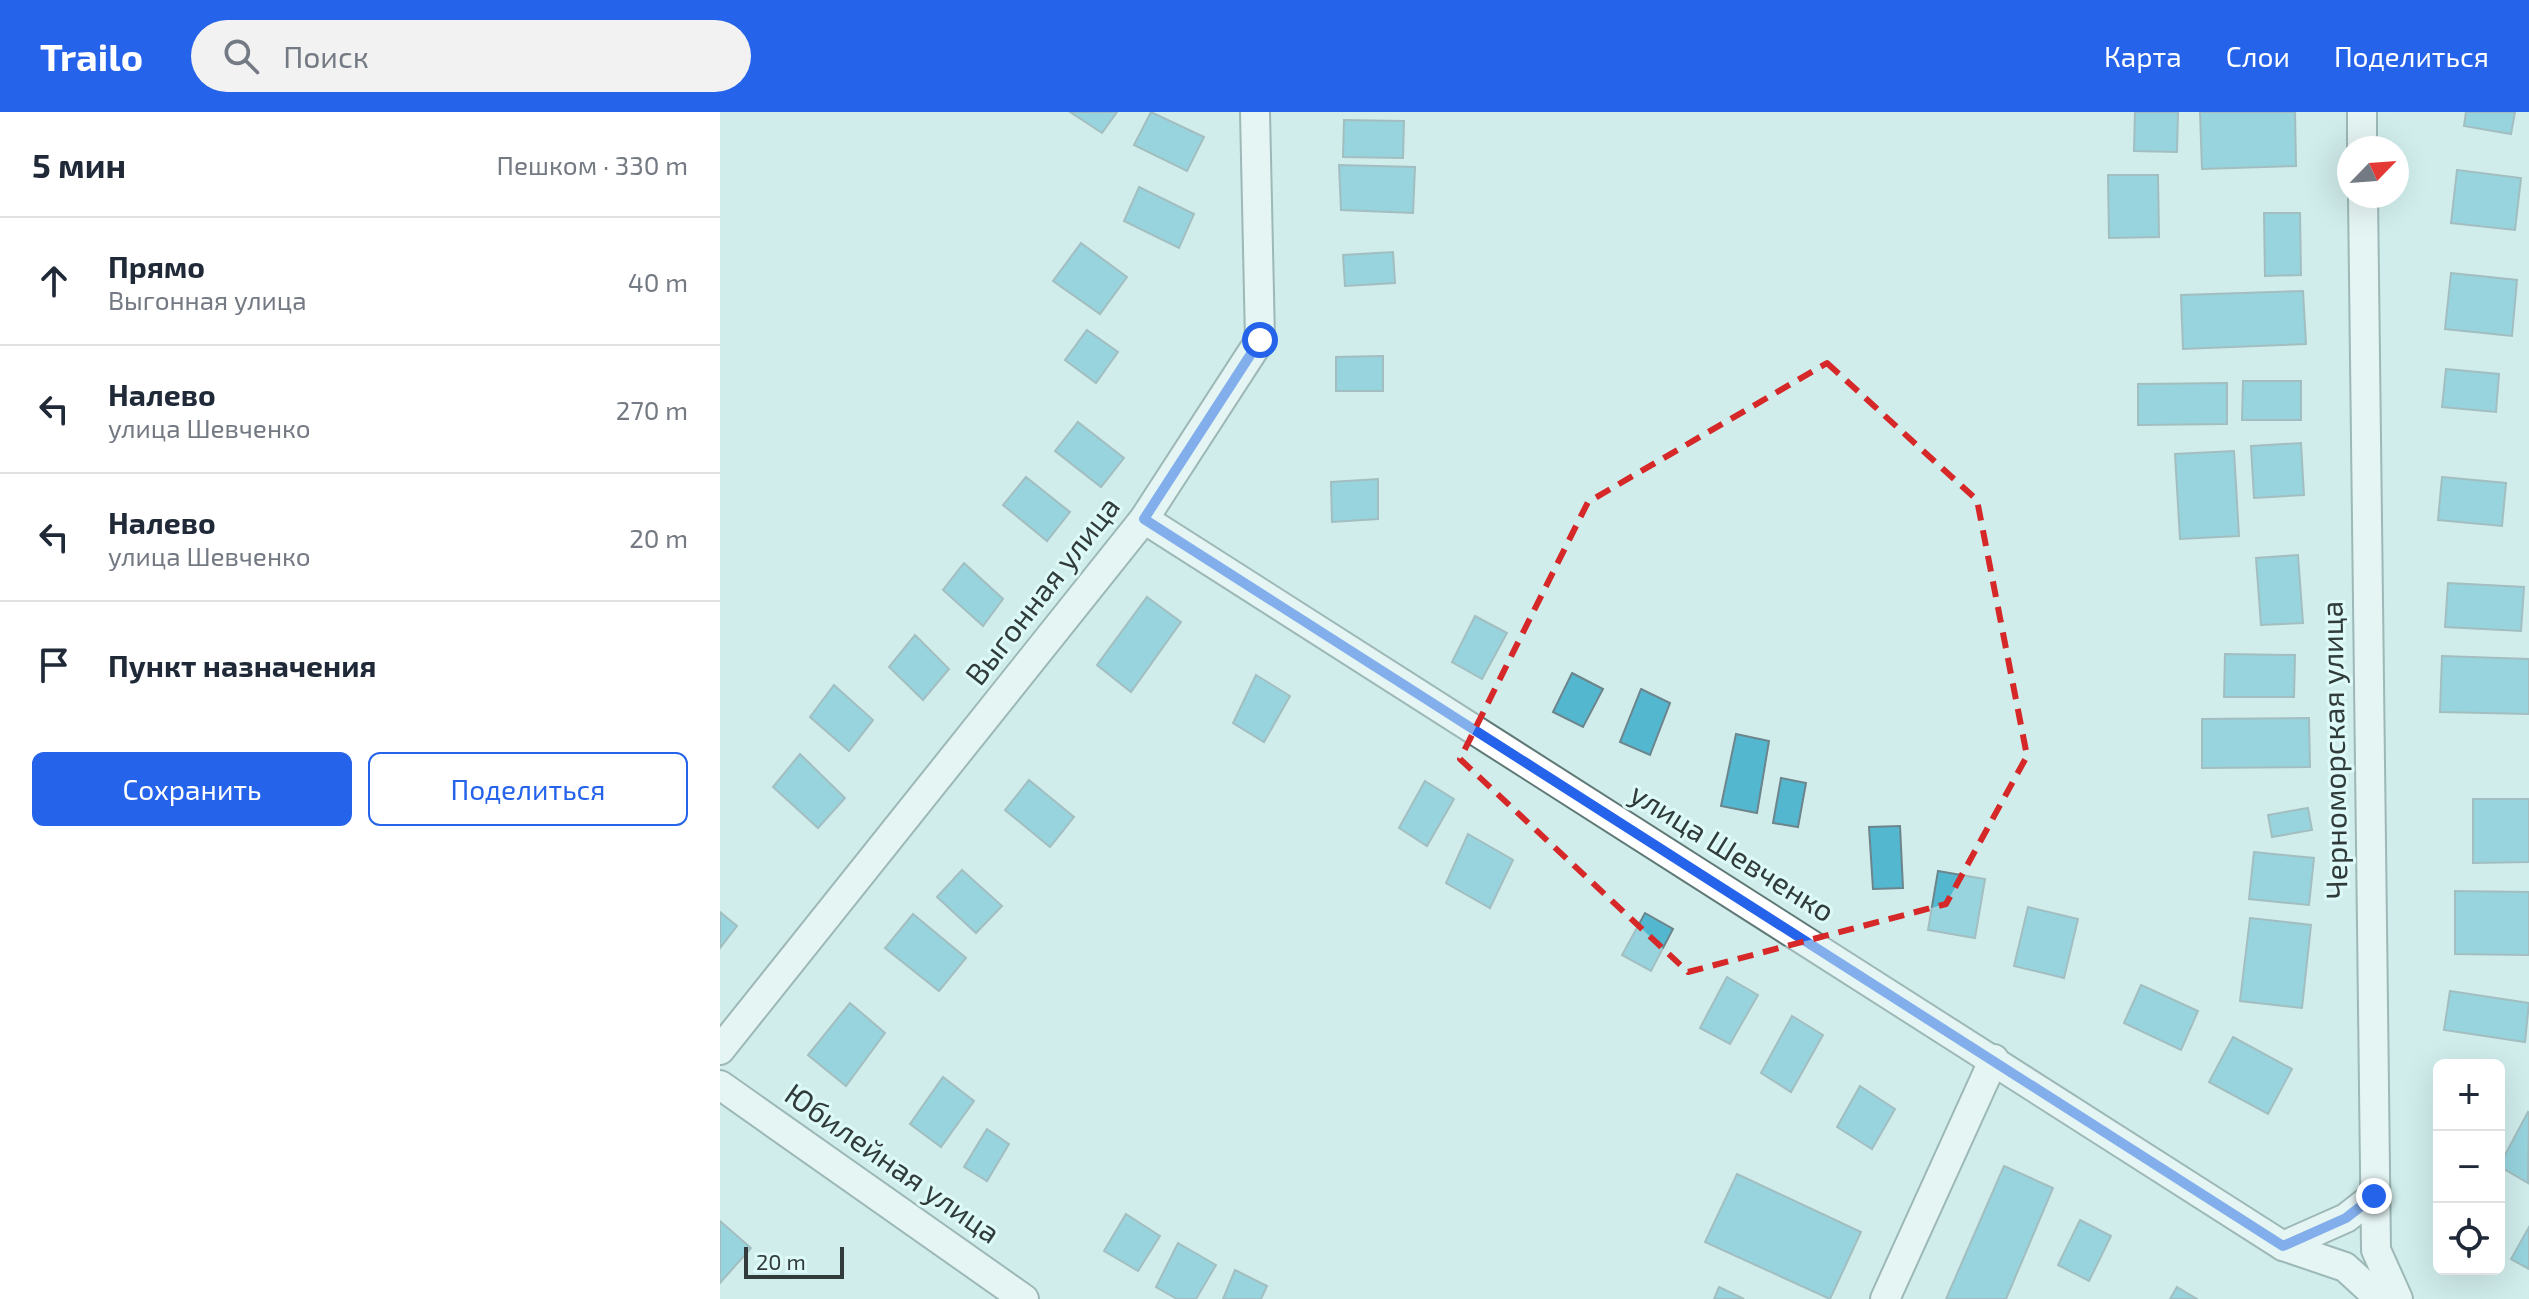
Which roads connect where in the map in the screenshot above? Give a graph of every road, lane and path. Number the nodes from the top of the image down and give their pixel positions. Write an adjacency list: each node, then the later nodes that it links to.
1 (1255, 112): 5 (street, Выгонная улица)
2 (2362, 112): 3 (street)
3 (2362, 136)
4 (2363, 208): 9 (street, Черноморская улица)
5 (1144, 519): 6 (street, Выгонная улица); 7 (street, улица Шевченко)
6 (720, 1050)
7 (1994, 1059): 10 (street, улица Шевченко); 12 (street)
8 (720, 1085): 11 (street, Юбилейная улица)
9 (2374, 1196): 10 (street); 14 (street, Черноморская улица)
10 (2283, 1246): 13 (street, улица Шевченко)
11 (1024, 1299)
12 (1885, 1299)
13 (2380, 1299)
14 (2398, 1299)

